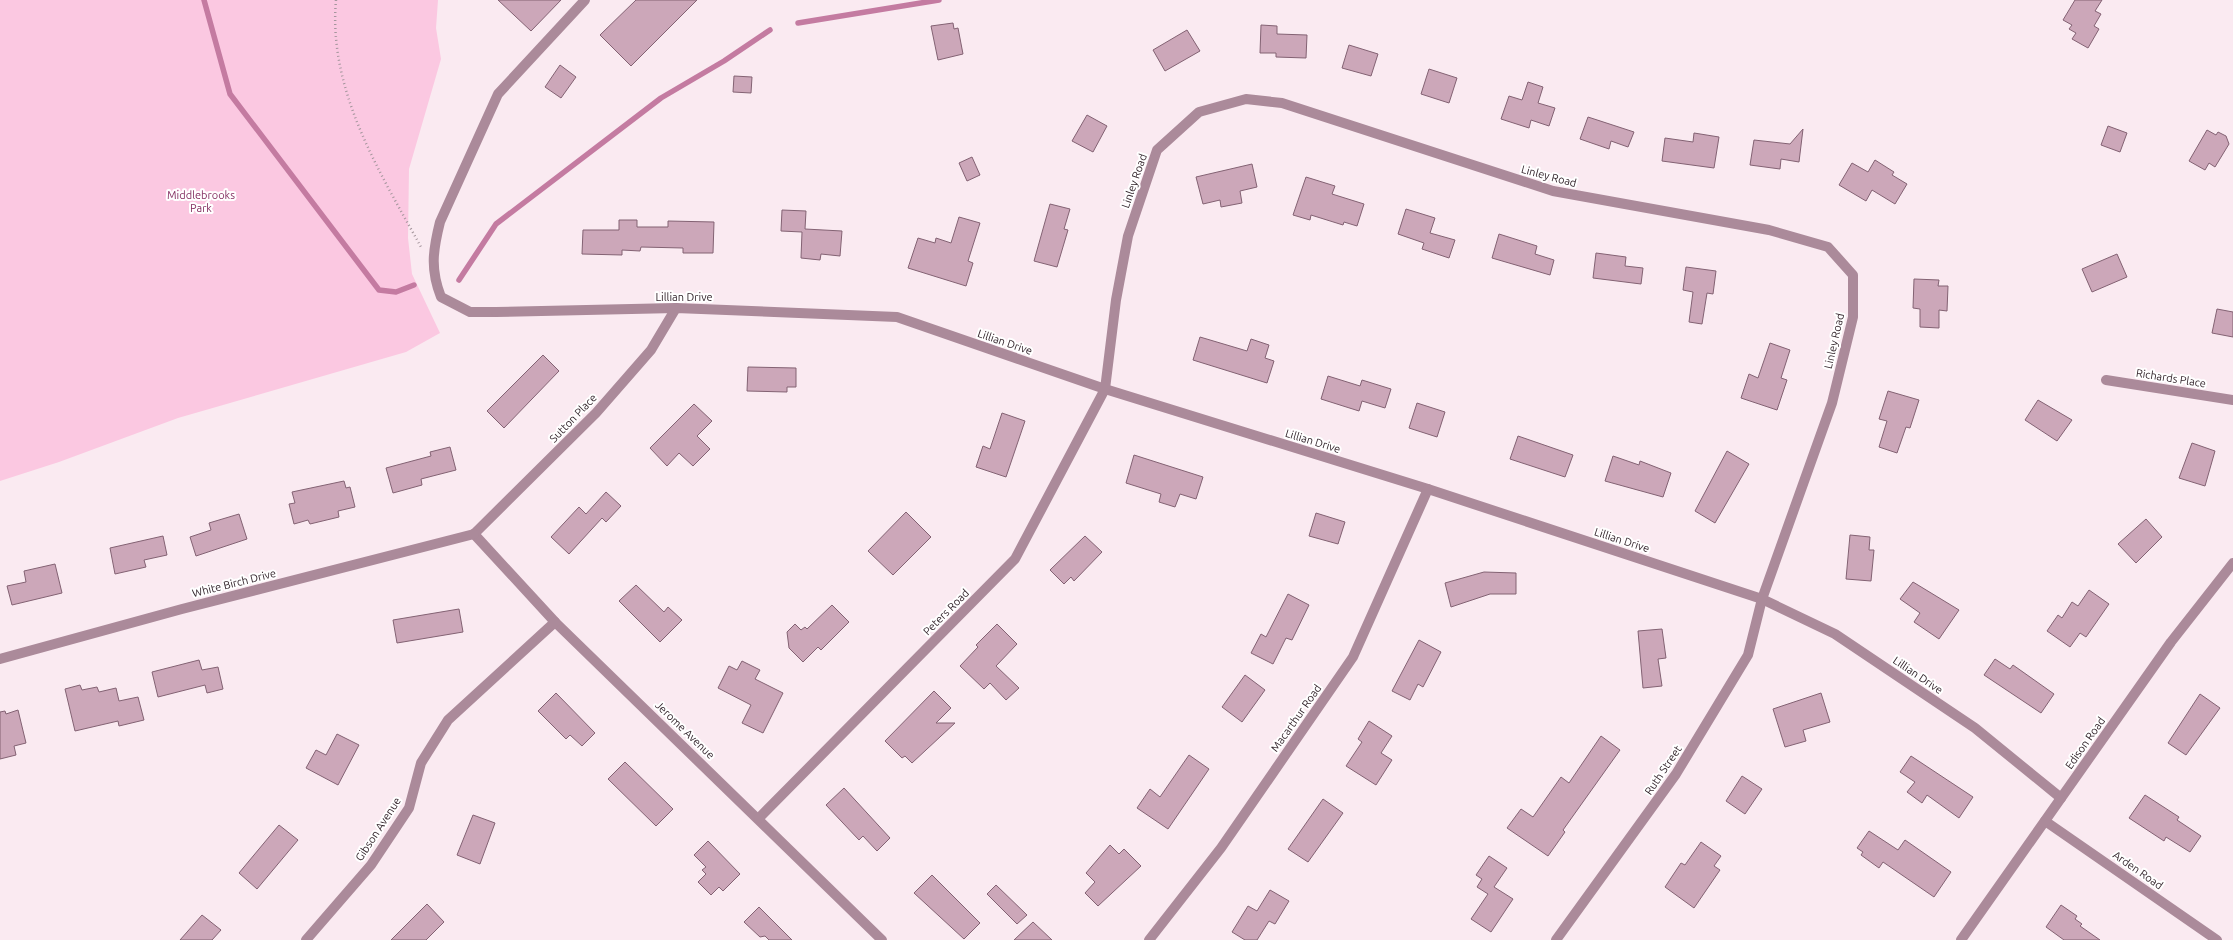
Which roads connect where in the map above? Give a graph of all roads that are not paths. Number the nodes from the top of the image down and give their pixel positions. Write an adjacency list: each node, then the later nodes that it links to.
1 (585, 0): 2 (street, Lillian Drive)
2 (676, 308): 4 (street, Lillian Drive); 7 (street, Sutton Place)
3 (2106, 380): 5 (street, Richards Place)
4 (1106, 389): 6 (street, Lillian Drive); 9 (street, Linley Road); 13 (street, Peters Road)
5 (2233, 400)
6 (1428, 489): 9 (street, Lillian Drive); 17 (street, Macarthur Road)
7 (474, 534): 10 (street, Jerome Avenue); 11 (street, White Birch Drive)
8 (2233, 562): 12 (street, Edison Road)
9 (1762, 599): 12 (street, Lillian Drive); 18 (street, Ruth Street)
10 (555, 622): 13 (street, Jerome Avenue); 15 (street, Gibson Avenue)
11 (0, 659)
12 (2061, 798): 14 (street, Edison Road)
13 (759, 818): 16 (street, Jerome Avenue)
14 (2044, 821): 19 (street, Edison Road); 20 (street, Arden Road)
15 (306, 940)
16 (882, 940)
17 (1149, 940)
18 (1556, 940)
19 (1961, 940)
20 (2217, 940)

